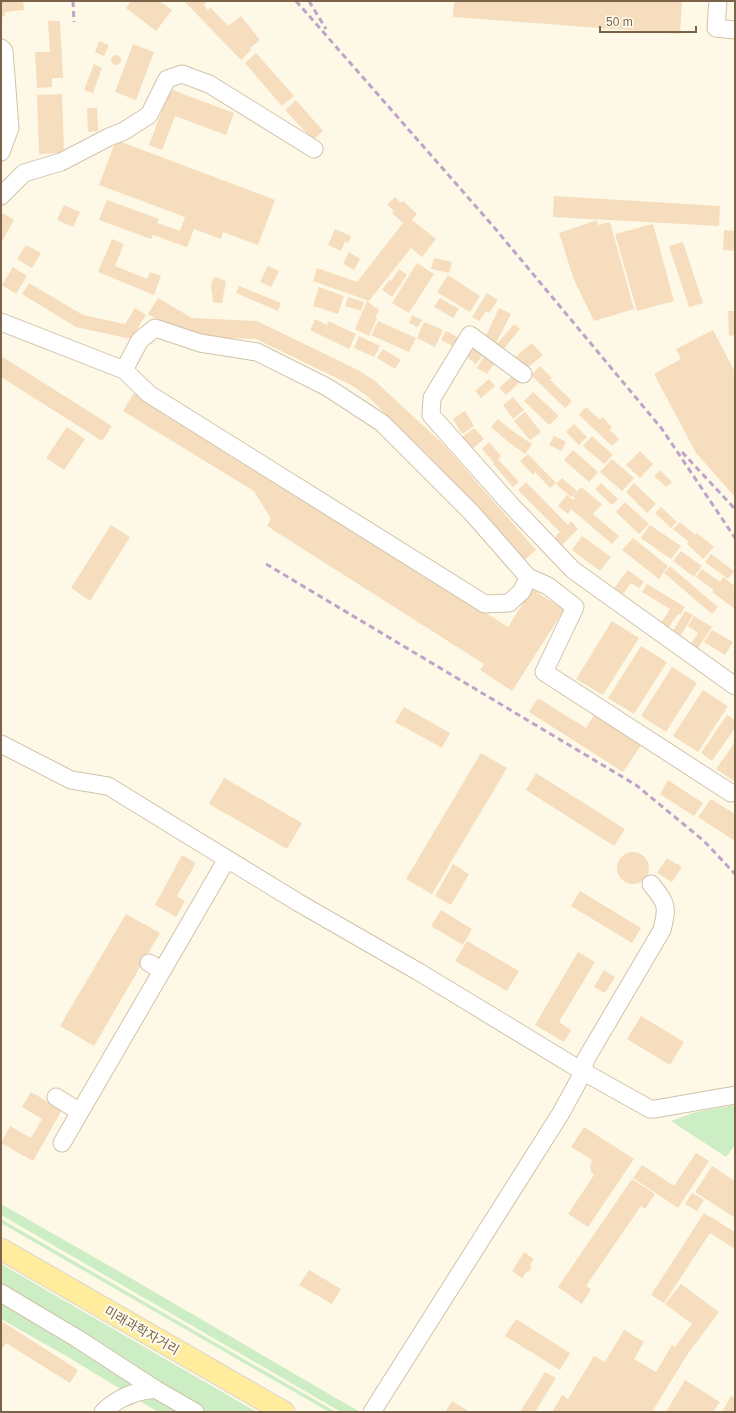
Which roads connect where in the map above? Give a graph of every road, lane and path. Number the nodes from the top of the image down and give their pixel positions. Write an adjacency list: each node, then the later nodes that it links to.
1 (718, 1): 2 (street)
2 (735, 30)
3 (1, 48): 5 (street)
4 (314, 149): 6 (street)
5 (1, 152)
6 (1, 196)
7 (1, 322): 8 (street)
8 (124, 370): 10 (street); 10 (street)
9 (523, 374): 11 (street)
10 (528, 577): 13 (street)
11 (735, 686)
12 (1, 744): 14 (street)
13 (731, 793)
14 (227, 859): 16 (street); 19 (street)
15 (651, 884): 16 (street)
16 (582, 1071): 17 (street); 27 (street)
17 (735, 1095)
18 (56, 1097): 19 (street)
19 (80, 1112): 20 (street)
20 (62, 1144)
21 (1, 1249): 26 (main road, 미래과학자거리)
22 (1, 1293): 23 (street)
23 (155, 1389): 24 (street); 25 (street)
24 (103, 1412)
25 (195, 1412)
26 (284, 1412)
27 (372, 1412)

